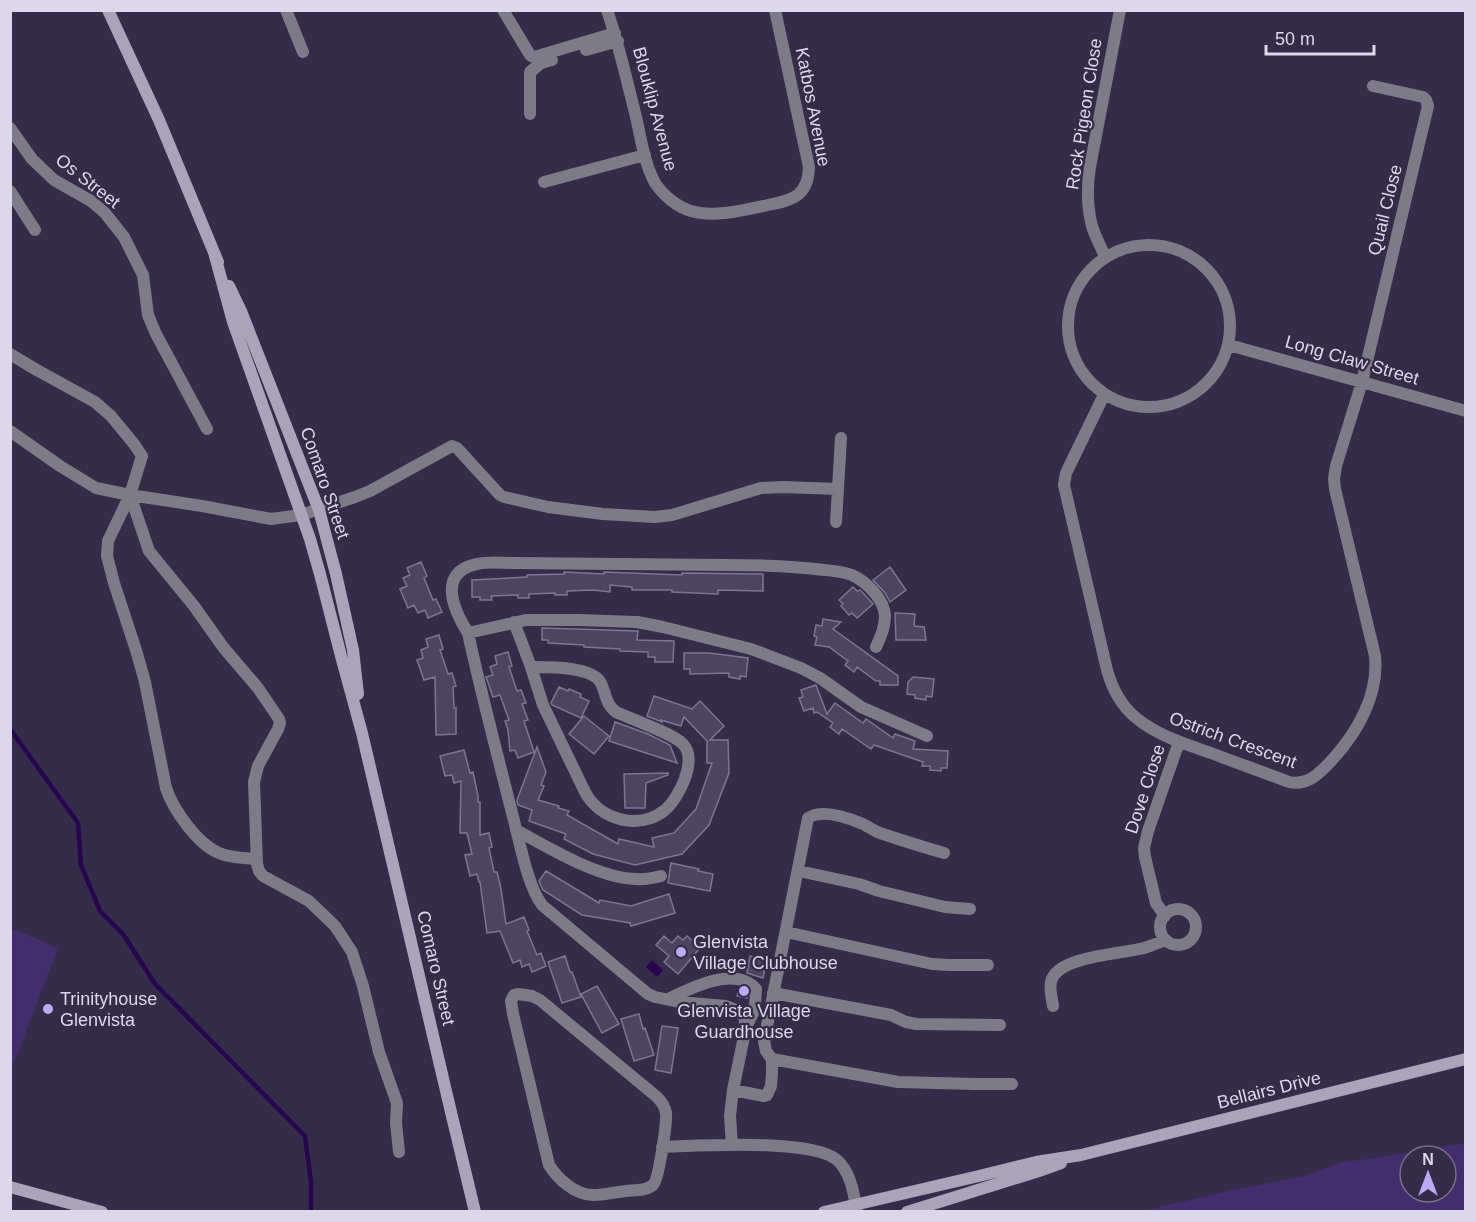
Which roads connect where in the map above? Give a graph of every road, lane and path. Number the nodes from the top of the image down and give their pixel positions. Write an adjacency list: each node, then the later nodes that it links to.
1 (108, 10): 17 (street, Comaro Street)
2 (286, 10): 8 (street)
3 (503, 10): 7 (street)
4 (608, 10): 7 (street, Blouklip Avenue)
5 (775, 10): 15 (street, Katbos Avenue)
6 (1120, 10): 18 (street, Rock Pigeon Close)
7 (616, 37): 10 (street); 12 (street, Blouklip Avenue)
8 (303, 52)
9 (1373, 86): 21 (street, Quail Close)
10 (530, 114)
11 (10, 128): 24 (street, Os Street)
12 (645, 155): 13 (street); 15 (street, Blouklip Avenue)
13 (544, 182)
14 (10, 191): 16 (street)
15 (788, 201)
16 (35, 230)
17 (215, 256): 29 (street, Comaro Street); 30 (street, Comaro Street)
18 (1106, 257): 19 (street); 22 (street)
19 (1229, 345): 21 (street, Long Claw Street); 22 (street)
20 (10, 354): 28 (street)
21 (1362, 382): 23 (street, Long Claw Street); 38 (street, Ostrich Crescent)
22 (1104, 394): 38 (street, Ostrich Crescent)
23 (1466, 411)
24 (207, 429)
25 (10, 431): 28 (street)
26 (841, 438): 27 (street)
27 (838, 489): 29 (street); 31 (street)
28 (130, 495): 30 (street); 41 (street); 41 (street)
29 (319, 510): 30 (street); 36 (street, Comaro Street)
30 (301, 514): 36 (street, Comaro Street)
31 (836, 522)
32 (514, 622): 33 (street); 35 (street); 37 (street)
33 (468, 633): 34 (street); 39 (street)
34 (876, 647)
35 (531, 666): 35 (street)
36 (362, 733): 65 (street, Comaro Street)
37 (927, 736)
38 (1179, 742): 45 (street, Dove Close)
39 (516, 830): 43 (street); 50 (street)
40 (944, 853): 42 (street)
41 (256, 859): 60 (street)
42 (799, 871): 44 (street); 46 (street)
43 (660, 876)
44 (970, 909)
45 (1165, 916): 47 (street, Dove Close); 47 (street)
46 (786, 932): 48 (street); 49 (street)
47 (1166, 940): 51 (street)
48 (988, 964)
49 (773, 993): 52 (street); 54 (street)
50 (668, 999): 53 (street); 53 (street)
51 (1053, 1006)
52 (1000, 1025)
53 (746, 1027): 57 (street)
54 (772, 1059): 56 (street); 57 (street)
55 (1466, 1059): 61 (street, Bellairs Drive)
56 (1012, 1084)
57 (733, 1089): 58 (street)
58 (732, 1145): 59 (street); 63 (street)
59 (662, 1148): 59 (street)
60 (399, 1152)
61 (1081, 1155): 63 (street, Bellairs Drive); 67 (street, Bellairs Drive)
62 (10, 1187): 64 (street)
63 (856, 1208): 66 (street, Bellairs Drive)
64 (102, 1212)
65 (475, 1212)
66 (824, 1212)
67 (907, 1212)

